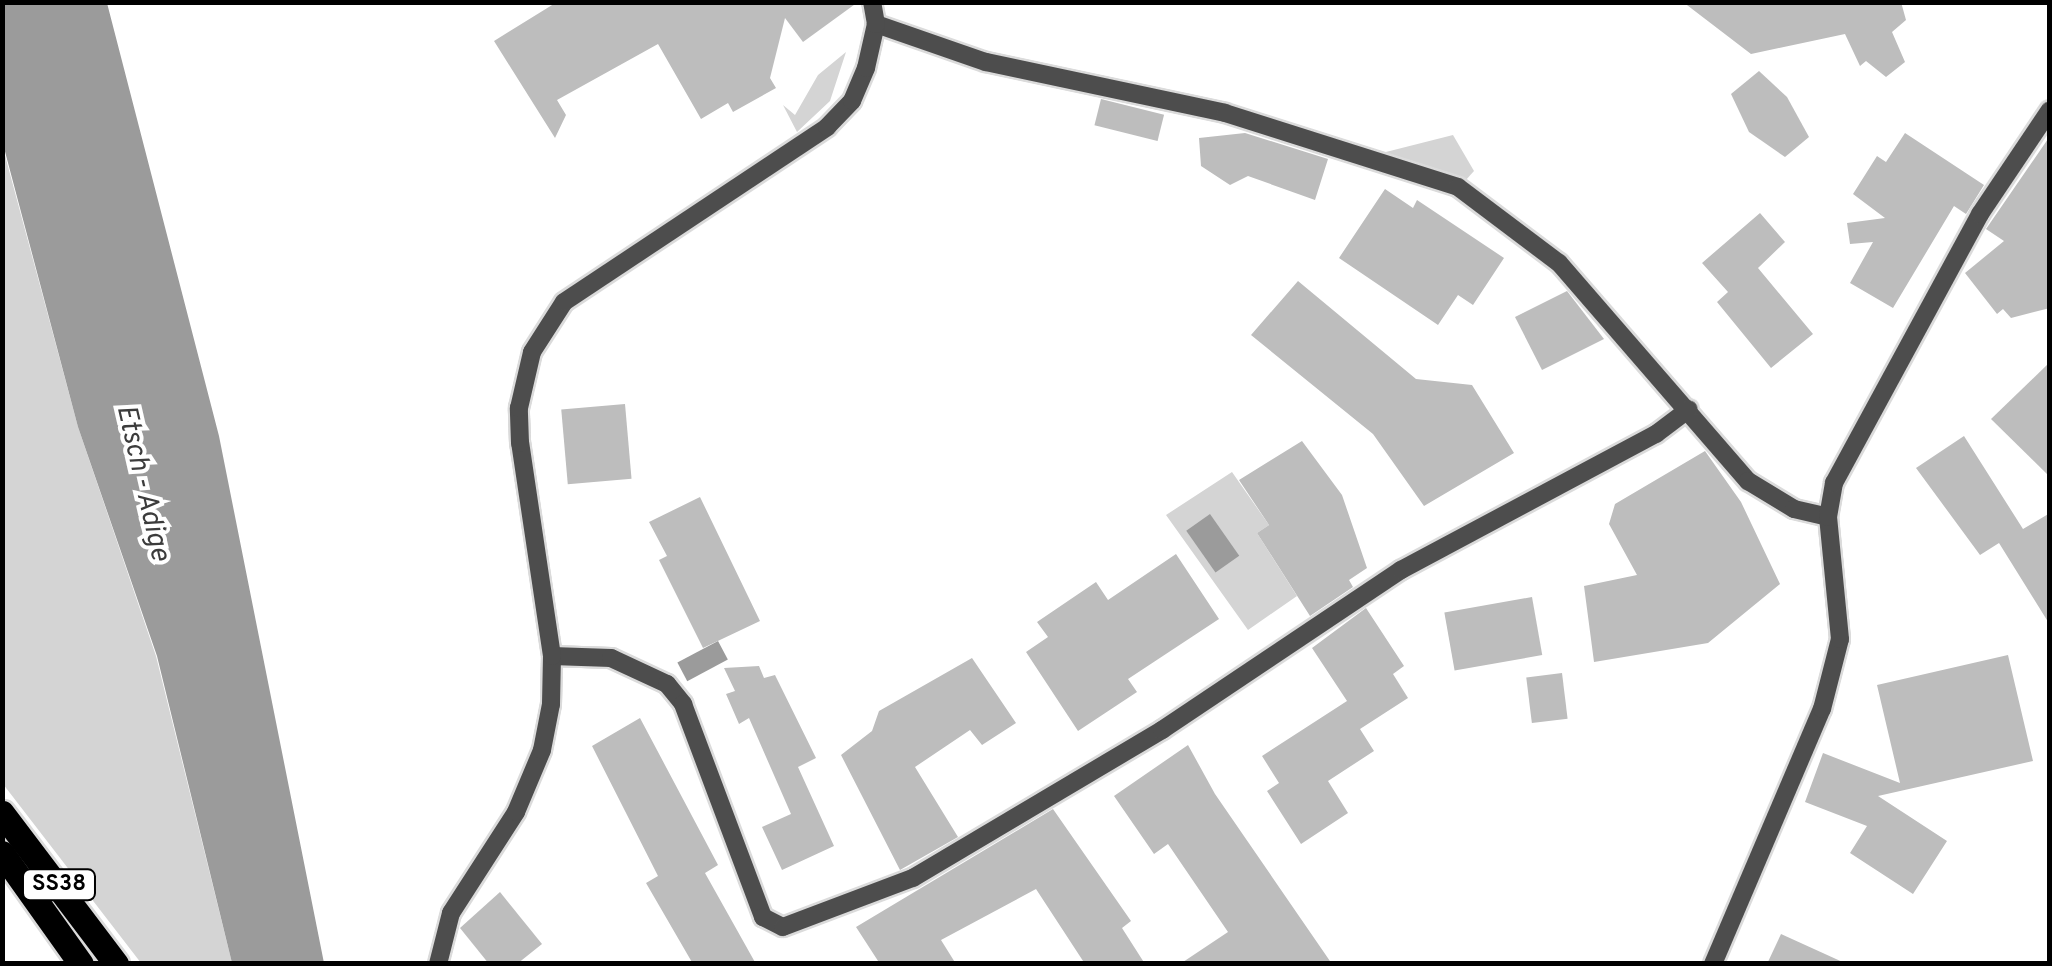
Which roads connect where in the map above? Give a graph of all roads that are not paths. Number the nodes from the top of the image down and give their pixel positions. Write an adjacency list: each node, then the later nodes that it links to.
1 (872, 2): 2 (street)
2 (876, 24): 4 (street); 6 (street)
3 (2050, 110): 5 (street)
4 (1689, 409): 5 (street); 6 (street)
5 (1828, 517): 12 (street)
6 (552, 656): 11 (street)
7 (2, 813): 10 (main road, SS38)
8 (2, 853): 9 (main road, SS38)
9 (80, 964)
10 (116, 964)
11 (438, 964)
12 (1713, 964)

